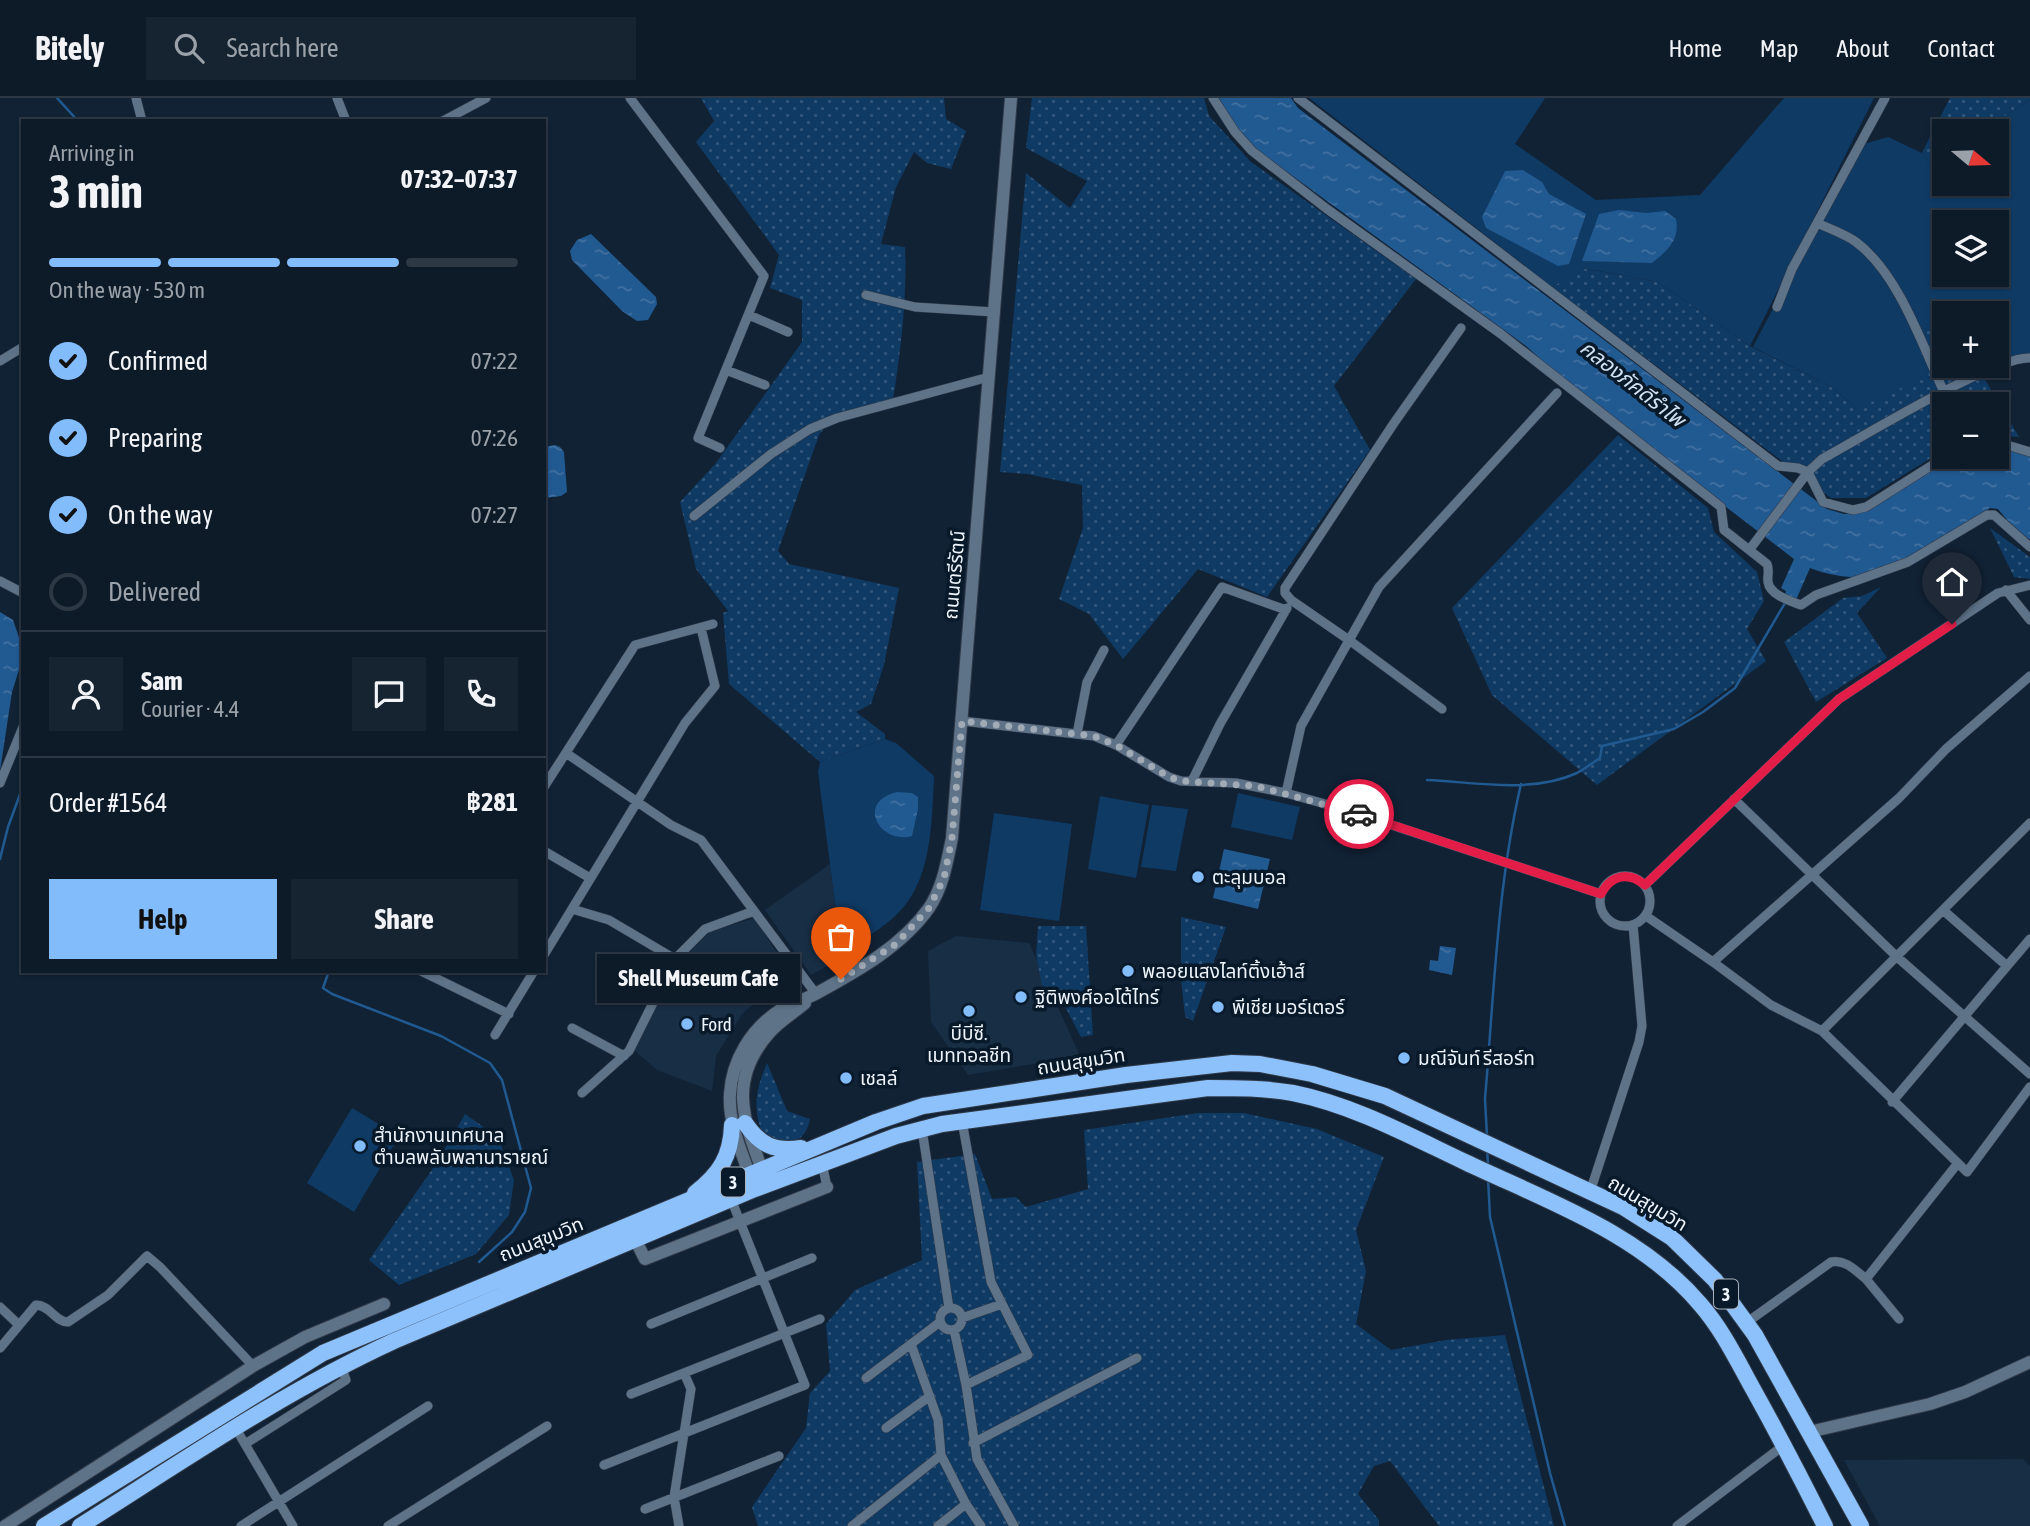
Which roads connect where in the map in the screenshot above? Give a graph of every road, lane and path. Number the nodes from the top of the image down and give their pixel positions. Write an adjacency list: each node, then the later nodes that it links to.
1 (136, 98): 10 (street)
2 (337, 98): 11 (street)
3 (486, 98): 9 (street)
4 (630, 98): 16 (street)
5 (1011, 98): 15 (main road, ถนนตรีรัตน์)
6 (1213, 98): 35 (street)
7 (1298, 98): 33 (street)
8 (1885, 98): 12 (street)
9 (455, 118)
10 (141, 119)
11 (345, 119)
12 (1817, 223): 14 (street); 25 (street)
13 (866, 295): 15 (street)
14 (1777, 307)
15 (994, 312): 23 (main road, ถนนตรีรัตน์)
16 (748, 315): 18 (street); 22 (street)
17 (1461, 328): 41 (street)
18 (788, 332)
19 (21, 348): 21 (street)
20 (2030, 358): 26 (street)
21 (0, 361)
22 (726, 370): 24 (street); 30 (street)
23 (989, 377): 34 (street); 50 (main road, ถนนตรีรัตน์)
24 (765, 385)
25 (1944, 392)
26 (1946, 392)
27 (1557, 393): 46 (street)
28 (1932, 399): 33 (street)
29 (2009, 446): 31 (street)
30 (720, 448)
31 (2030, 452)
32 (1932, 465): 33 (street)
33 (1808, 471): 35 (street)
34 (694, 516)
35 (1753, 545): 36 (street)
36 (2030, 547)
37 (0, 581): 40 (street)
38 (2030, 585): 39 (street)
39 (2006, 590): 43 (street); 59 (street)
40 (21, 592)
41 (1291, 600): 42 (street); 46 (street)
42 (1286, 610): 53 (street); 55 (street)
43 (2030, 620)
44 (713, 624): 45 (street)
45 (701, 628): 54 (street); 60 (street)
46 (1349, 640): 49 (street); 58 (street)
47 (1104, 650): 52 (street)
48 (2030, 676): 63 (street)
49 (1441, 709)
50 (962, 721): 52 (street); 80 (main road, ถนนตรีรัตน์)
51 (21, 732): 56 (street)
52 (1077, 734): 53 (street)
53 (1116, 745): 55 (street)
54 (566, 753): 57 (street); 60 (street)
55 (1192, 781): 58 (street)
56 (0, 783)
57 (546, 784)
58 (1286, 793): 66 (street)
59 (1734, 799): 63 (street); 65 (street)
60 (637, 801): 64 (street); 68 (street)
61 (2030, 823): 69 (street)
62 (546, 852): 64 (street)
63 (1812, 874): 74 (street); 76 (street)
64 (590, 878): 67 (street)
65 (1645, 885): 66 (street); 70 (street)
66 (1601, 894): 71 (street)
67 (572, 909): 72 (street); 75 (street)
68 (754, 911): 75 (street); 80 (street)
69 (1944, 911): 74 (street); 77 (street)
70 (1646, 916): 71 (street); 76 (street)
71 (1633, 925): 101 (street)
72 (549, 938)
73 (2030, 939): 77 (street)
74 (1896, 956): 82 (street); 84 (street)
75 (675, 959): 86 (street)
76 (1713, 962): 84 (street)
77 (2007, 965): 82 (street)
78 (425, 973): 81 (street)
79 (533, 973): 81 (street)
80 (816, 994): 94 (main road, ถนนตรีรัตน์)
81 (509, 1014): 85 (street)
82 (1965, 1018): 87 (street); 91 (street)
83 (572, 1028): 86 (street)
84 (1822, 1031): 91 (street)
85 (495, 1035)
86 (624, 1056): 90 (street)
87 (2030, 1074)
88 (1070, 1085): 92 (highway); 96 (highway, ถนนสุขุมวิท / 3); 101 (highway, ถนนสุขุมวิท / 3)
89 (2030, 1087): 98 (street)
90 (582, 1093)
91 (1892, 1102): 98 (street)
92 (1075, 1105): 93 (highway, ถนนสุขุมวิท / 3); 141 (highway, ถนนสุขุมวิท / 3)
93 (962, 1121): 95 (highway, ถนนสุขุมวิท / 3); 110 (street)
94 (739, 1124): 96 (highway); 99 (main road, ถนนตรีรัตน์); 103 (highway)
95 (922, 1129): 97 (highway, ถนนสุขุมวิท / 3); 112 (street)
96 (822, 1145): 99 (highway, ถนนสุขุมวิท / 3)
97 (822, 1163): 99 (highway, ถนนสุขุมวิท / 3); 100 (street)
98 (1958, 1163): 108 (street)
99 (759, 1180): 102 (highway, ถนนสุขุมวิท / 3); 103 (highway, ถนนสุขุมวิท / 3)
100 (827, 1187): 104 (main road)
101 (1590, 1192): 117 (highway, ถนนสุขุมวิท / 3)
102 (731, 1199): 104 (street); 105 (highway, ถนนสุขุมวิท / 3)
103 (680, 1205): 150 (highway, ถนนสุขุมวิท / 3)
104 (740, 1222): 105 (main road); 107 (street)
105 (635, 1239): 126 (highway, ถนนสุขุมวิท / 3)
106 (812, 1258): 107 (street)
107 (763, 1279): 118 (street); 121 (street)
108 (1866, 1279): 115 (street); 117 (street)
109 (384, 1304): 127 (main road)
110 (1002, 1304): 113 (street); 130 (street)
111 (0, 1307): 119 (street)
112 (949, 1308): 113 (street); 116 (street)
113 (962, 1318): 120 (street)
114 (820, 1319): 121 (street)
115 (1899, 1319)
116 (940, 1322): 120 (street); 122 (street)
117 (1746, 1323): 137 (highway, ถนนสุขุมวิท / 3)
118 (651, 1324)
119 (19, 1325): 123 (street); 127 (street)
120 (954, 1330): 130 (street)
121 (785, 1333): 128 (street); 138 (street)
122 (911, 1344): 129 (street); 132 (street)
123 (0, 1348)
124 (1137, 1358): 139 (street)
125 (2030, 1362): 137 (main road)
126 (341, 1365): 135 (highway, ถนนสุขุมวิท / 3); 140 (street)
127 (253, 1366): 149 (main road)
128 (684, 1373): 131 (street); 138 (street)
129 (866, 1378)
130 (966, 1385): 139 (street)
131 (631, 1394)
132 (930, 1396): 136 (street); 142 (street)
133 (428, 1406): 146 (street)
134 (547, 1426): 154 (street)
135 (235, 1427): 140 (street); 151 (highway, ถนนสุขุมวิท / 3)
136 (887, 1427)
137 (1809, 1432): 162 (highway, ถนนสุขุมวิท / 3)
138 (684, 1433): 144 (street); 145 (street)
139 (973, 1443): 159 (street)
140 (244, 1444): 146 (street)
141 (1784, 1445): 160 (street); 161 (highway, ถนนสุขุมวิท / 3)
142 (941, 1455): 147 (street); 156 (street)
143 (779, 1456): 145 (street)
144 (604, 1465)
145 (674, 1497): 148 (street); 155 (street)
146 (279, 1502): 152 (street); 153 (street)
147 (966, 1504): 157 (street); 158 (street)
148 (645, 1509)
149 (5, 1526)
150 (44, 1526)
151 (80, 1526)
152 (241, 1526)
153 (293, 1526)
154 (388, 1526)
155 (679, 1526)
156 (852, 1526)
157 (938, 1526)
158 (981, 1526)
159 (1014, 1526)
160 (1677, 1526)
161 (1825, 1526)
162 (1861, 1526)

